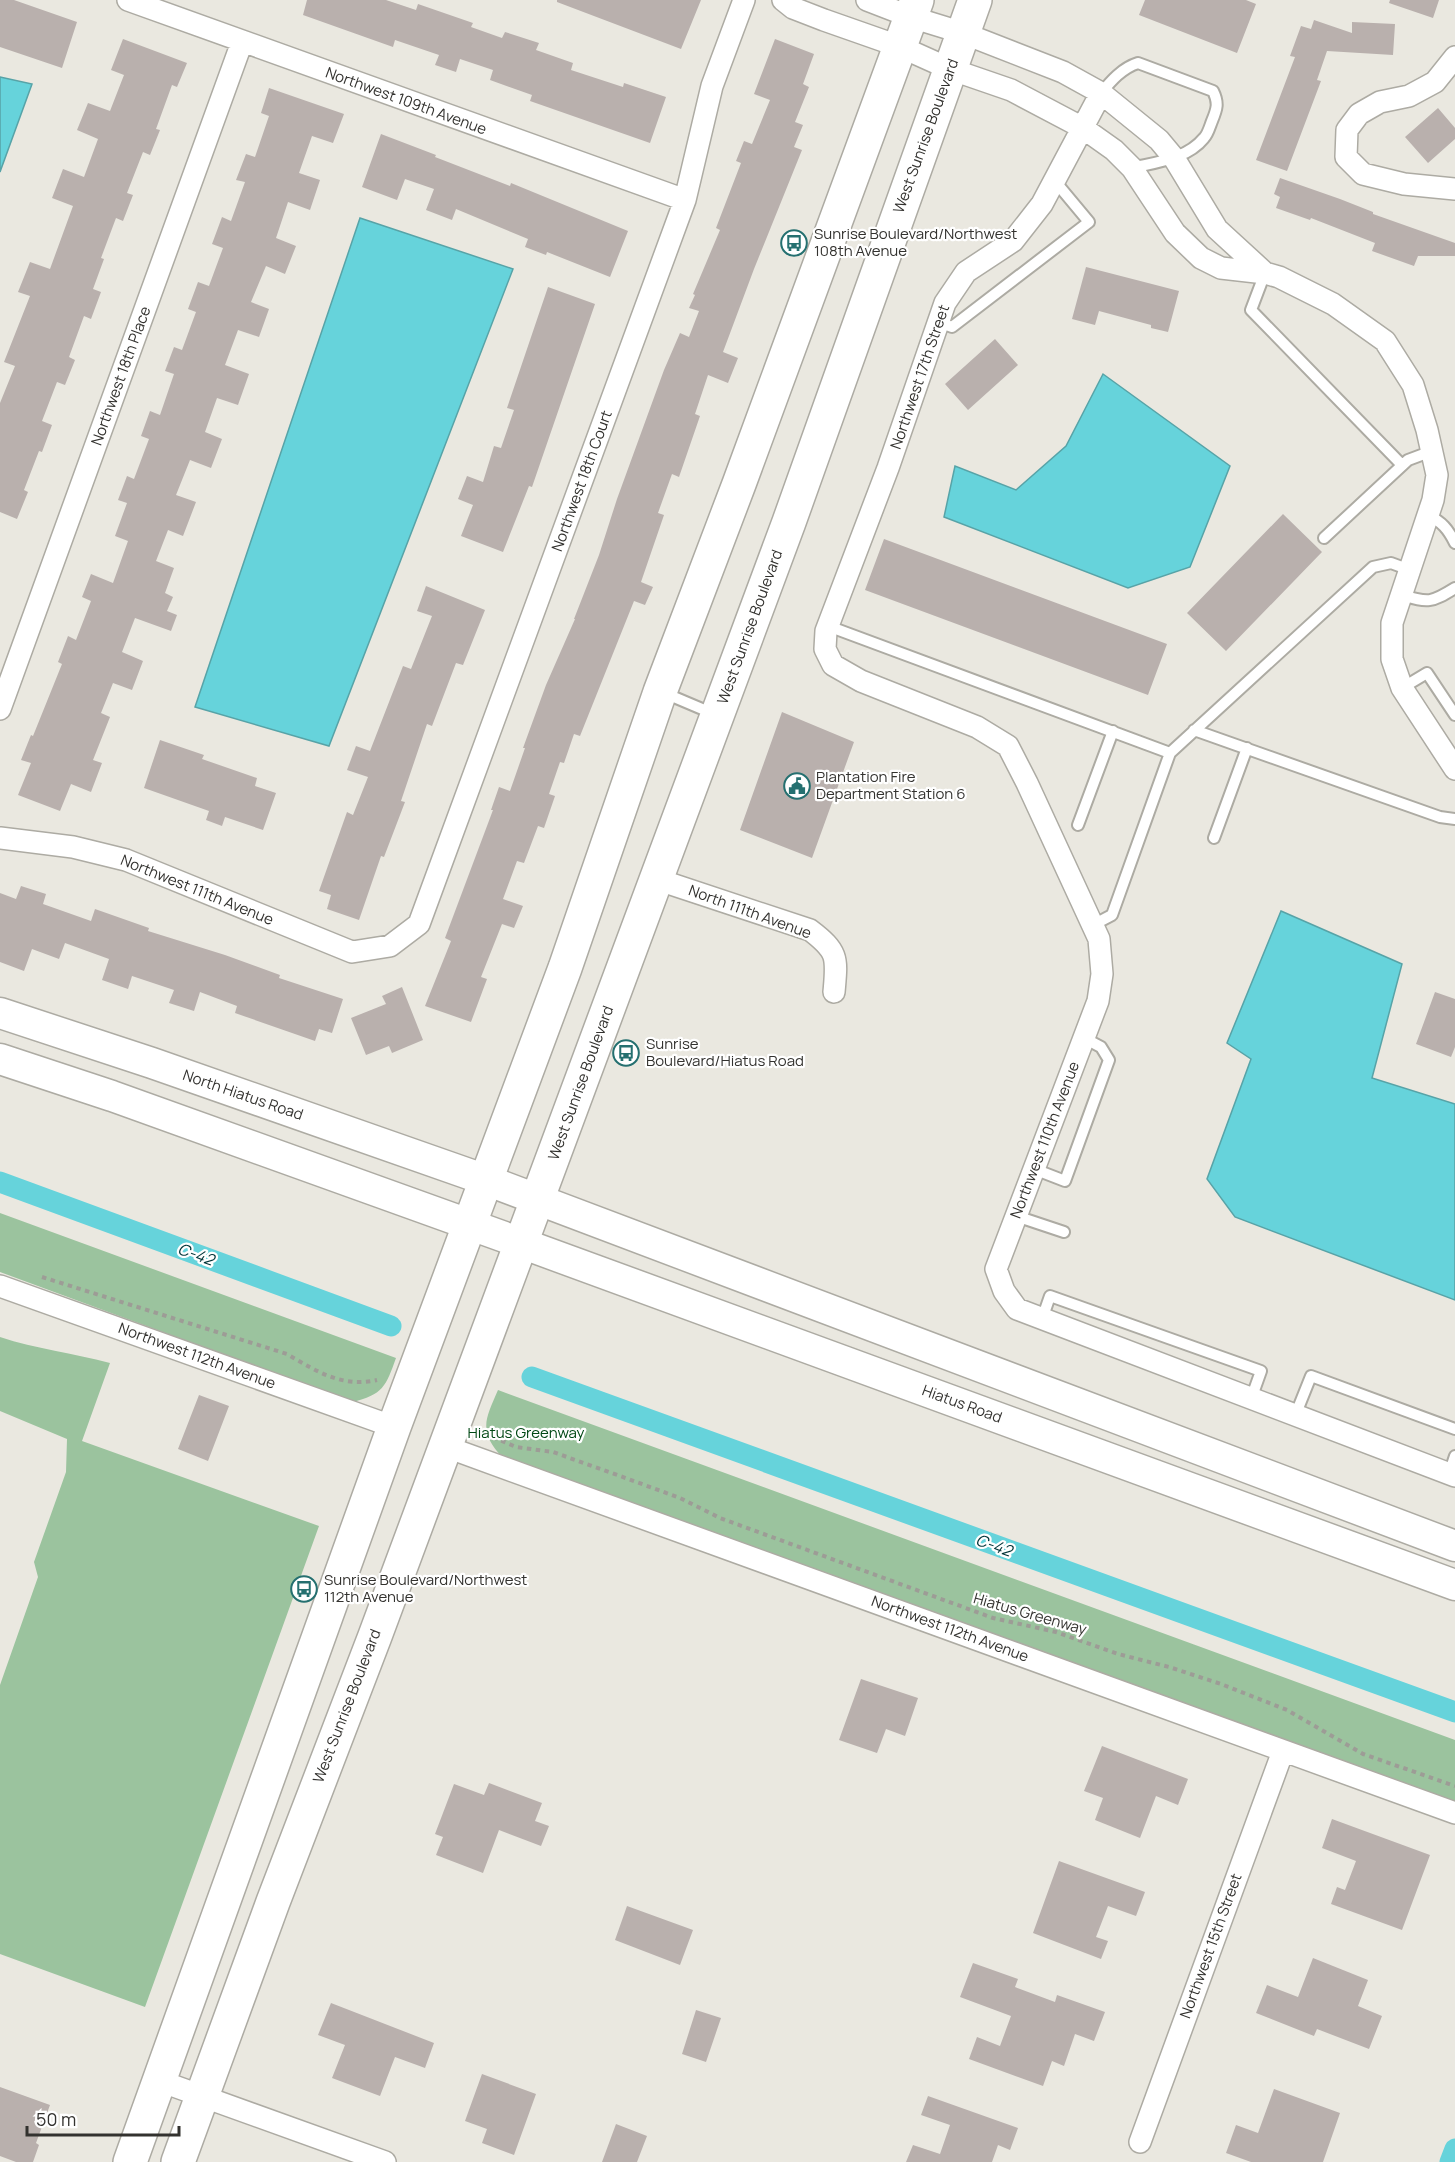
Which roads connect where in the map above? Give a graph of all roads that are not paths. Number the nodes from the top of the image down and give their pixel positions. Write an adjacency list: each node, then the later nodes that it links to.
1 (128, 0): 8 (street, Northwest 109th Avenue)
2 (744, 0): 18 (street, Northwest 18th Court)
3 (783, 0): 9 (street)
4 (867, 0): 6 (street)
5 (975, 0): 7 (highway, West Sunrise Boulevard)
6 (914, 8): 7 (street); 9 (highway)
7 (963, 33): 11 (highway, West Sunrise Boulevard); 12 (street)
8 (242, 42): 18 (street, Northwest 109th Avenue); 32 (street, Northwest 18th Place)
9 (901, 47): 11 (street); 31 (highway)
10 (1455, 57): 17 (street)
11 (950, 69): 13 (street); 33 (highway, West Sunrise Boulevard)
12 (1101, 93): 13 (street, Northwest 17th Street); 14 (street); 14 (lane)
13 (1083, 128): 15 (street); 16 (street, Northwest 17th Street)
14 (1174, 158): 15 (lane); 19 (street)
15 (1132, 168): 19 (street)
16 (1054, 180): 20 (street, Northwest 17th Street); 20 (lane)
17 (1455, 189)
18 (685, 200): 46 (street, Northwest 18th Court)
19 (1265, 273): 21 (street); 22 (lane)
20 (938, 322): 29 (street, Northwest 17th Street)
21 (1432, 451): 22 (lane); 23 (street)
22 (1402, 465): 24 (lane)
23 (1428, 515): 25 (lane); 26 (street)
24 (1324, 538)
25 (1455, 543)
26 (1410, 570): 28 (street); 35 (lane)
27 (1455, 588): 28 (lane)
28 (1401, 595): 30 (street)
29 (827, 628): 36 (lane); 45 (street, Northwest 110th Avenue)
30 (1402, 688): 34 (lane); 39 (street)
31 (660, 692): 33 (lane); 52 (highway)
32 (0, 709)
33 (717, 715): 44 (highway, West Sunrise Boulevard)
34 (1455, 715)
35 (1194, 730): 37 (lane); 38 (lane)
36 (1113, 731): 38 (lane); 41 (lane)
37 (1247, 748): 40 (lane); 43 (lane)
38 (1170, 753): 45 (lane)
39 (1455, 769)
40 (1455, 819)
41 (1078, 825)
42 (0, 838): 46 (street, Northwest 111th Avenue)
43 (1215, 838)
44 (657, 879): 47 (street, North 111th Avenue); 53 (highway, West Sunrise Boulevard)
45 (1093, 925): 49 (street, Northwest 110th Avenue)
46 (390, 946)
47 (834, 992)
48 (0, 1013): 52 (main road, North Hiatus Road)
49 (1084, 1038): 51 (street, Northwest 110th Avenue); 51 (lane)
50 (0, 1059): 55 (main road)
51 (1034, 1169): 54 (street, Northwest 110th Avenue)
52 (486, 1180): 53 (main road); 55 (highway)
53 (537, 1200): 57 (highway, West Sunrise Boulevard); 66 (main road)
54 (1016, 1216): 56 (lane); 59 (street, Northwest 110th Avenue)
55 (470, 1224): 57 (main road, Hiatus Road); 62 (highway)
56 (1064, 1232)
57 (522, 1243): 64 (highway, West Sunrise Boulevard); 67 (main road, Hiatus Road)
58 (0, 1286): 62 (street, Northwest 112th Avenue)
59 (1042, 1319): 60 (street, Northwest 110th Avenue); 60 (lane)
60 (1251, 1399): 61 (street, Northwest 110th Avenue)
61 (1295, 1416): 63 (lane); 65 (street, Northwest 110th Avenue)
62 (394, 1427): 70 (highway)
63 (1455, 1429)
64 (444, 1446): 68 (street, Northwest 112th Avenue); 71 (highway, West Sunrise Boulevard)
65 (1453, 1469)
66 (1455, 1546)
67 (1455, 1585)
68 (1282, 1750): 69 (street, Northwest 112th Avenue); 72 (street, Northwest 15th Street)
69 (1455, 1813)
70 (160, 2080): 71 (street); 73 (highway)
71 (202, 2095): 74 (highway, West Sunrise Boulevard); 75 (street)
72 (1140, 2142)
73 (130, 2162)
74 (178, 2162)
75 (384, 2162)

